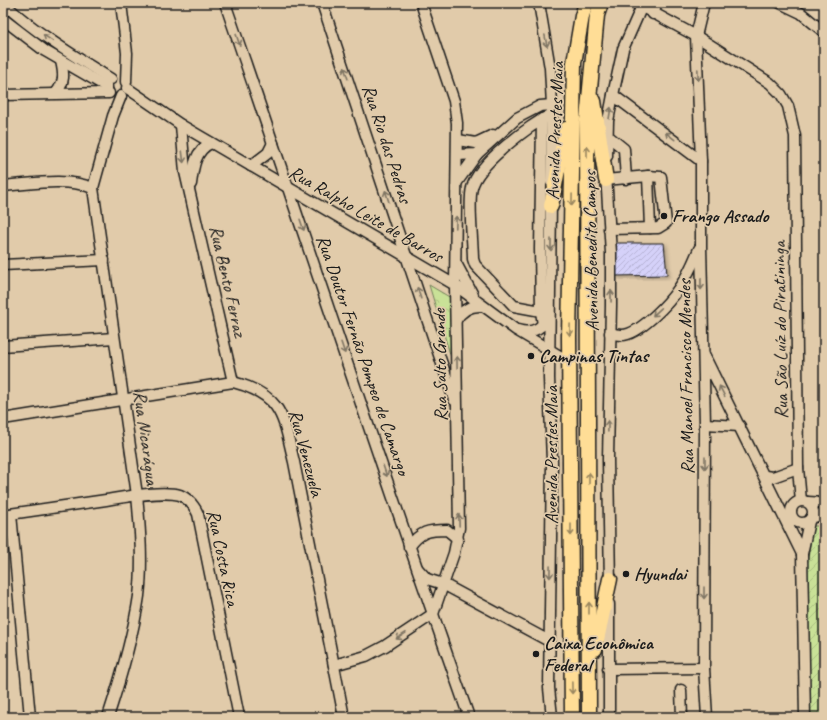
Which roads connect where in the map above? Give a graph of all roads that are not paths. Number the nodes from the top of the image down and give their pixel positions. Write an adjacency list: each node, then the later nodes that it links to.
1 (3, 3): 22 (street, Rua Ralpho Leite de Barros, one-way to 1)
2 (121, 3): 22 (street)
3 (225, 3): 33 (street, Rua Doutor Fernão Pompeo de Camargo, one-way to 33)
4 (322, 3): 50 (street, Rua Rio das Pedras, one-way to 4)
5 (421, 3): 31 (street, Rua Salto Grande)
6 (539, 3): 26 (street, one-way to 26)
7 (657, 3): 13 (street)
8 (704, 3): 15 (street, Rua Manoel Francisco Mendes)
9 (780, 3): 17 (street)
10 (639, 4): 13 (street, Rua São Luíz do Piratininga); 25 (street, Avenida Benedito Campos)
11 (584, 9): 21 (highway, Avenida Prestes Maia)
12 (599, 9): 20 (highway, Avenida Prestes Maia)
13 (653, 14): 16 (street, Rua São Luíz do Piratininga)
14 (3, 19): 19 (street, Rua Ralpho Leite de Barros)
15 (699, 23): 16 (street); 18 (street, Rua Manoel Francisco Mendes)
16 (684, 30): 18 (street, Rua São Luíz do Piratininga)
17 (824, 32)
18 (696, 36): 36 (street, Rua Manoel Francisco Mendes, one-way to 36); 71 (street, Rua São Luíz do Piratininga)
19 (61, 61): 22 (street, Rua Ralpho Leite de Barros); 23 (street)
20 (592, 62): 40 (highway); 90 (highway, Avenida Prestes Maia, one-way to 20)
21 (574, 63): 46 (highway); 64 (highway, Avenida Prestes Maia, one-way to 64)
22 (117, 88): 23 (street); 28 (street, Rua Ralpho Leite de Barros); 43 (street)
23 (56, 93): 24 (street)
24 (3, 95)
25 (613, 95): 30 (street, Avenida Benedito Campos, one-way to 25); 36 (street, one-way to 25)
26 (552, 109): 27 (street); 29 (street); 46 (street)
27 (542, 119): 56 (street); 56 (street)
28 (181, 125): 32 (street, Rua Ralpho Leite de Barros); 44 (street, Rua Bento Ferraz, one-way to 44)
29 (500, 132): 31 (street); 34 (street)
30 (608, 136): 39 (street); 40 (street, Avenida Benedito Campos)
31 (458, 140): 35 (street, Rua Salto Grande)
32 (211, 143): 37 (street, Rua Ralpho Leite de Barros); 44 (street, Rua Bento Ferraz)
33 (273, 143): 37 (street); 45 (street, Rua Doutor Fernão Pompeo de Camargo)
34 (477, 154): 35 (street); 41 (street)
35 (458, 155): 41 (street, Rua Salto Grande)
36 (701, 161): 49 (street, Rua Manoel Francisco Mendes)
37 (250, 166): 45 (street, Rua Ralpho Leite de Barros)
38 (648, 176): 39 (street); 47 (street); 47 (street)
39 (626, 179): 40 (street)
40 (606, 180): 48 (street, Avenida Benedito Campos)
41 (457, 182): 52 (street, Rua Salto Grande, one-way to 41)
42 (3, 186): 43 (street)
43 (93, 188): 51 (street, Rua Nicarágua)
44 (190, 188): 65 (street, Rua Bento Ferraz)
45 (289, 188): 50 (street, Rua Ralpho Leite de Barros); 80 (street, Rua Doutor Fernão Pompeo de Camargo, one-way to 80)
46 (551, 206): 56 (street, one-way to 56)
47 (650, 228): 48 (street)
48 (609, 229): 59 (street, Avenida Benedito Campos, one-way to 48)
49 (701, 246): 59 (street, one-way to 59); 63 (street, Rua Manoel Francisco Mendes, one-way to 63)
50 (408, 259): 54 (street, Rua Ralpho Leite de Barros); 67 (street, Rua Rio das Pedras, one-way to 50)
51 (104, 260): 53 (street); 60 (street, Rua Nicarágua)
52 (455, 261): 54 (street, Rua Salto Grande); 55 (street)
53 (3, 265)
54 (455, 285): 55 (street, Rua Ralpho Leite de Barros); 57 (street, Rua Salto Grande)
55 (482, 306): 57 (street); 58 (street, Rua Ralpho Leite de Barros)
56 (546, 311): 58 (street); 62 (street)
57 (456, 320): 67 (street, Rua Salto Grande, one-way to 57)
58 (516, 330): 62 (street, Rua Ralpho Leite de Barros)
59 (610, 333): 83 (street, Avenida Benedito Campos, one-way to 59)
60 (114, 338): 61 (street); 66 (street, Rua Nicarágua)
61 (3, 346)
62 (550, 351): 64 (street, Rua Ralpho Leite de Barros); 86 (street, one-way to 86)
63 (703, 352): 69 (street, Rua Manoel Francisco Mendes); 70 (street, one-way to 63)
64 (570, 362): 98 (highway, Avenida Prestes Maia, one-way to 98)
65 (234, 382): 66 (street, Rua Venezuela); 87 (street, Rua Venezuela)
66 (124, 401): 68 (street, Rua Venezuela); 73 (street, Rua Nicarágua)
67 (458, 410): 79 (street, Rua Salto Grande, one-way to 67)
68 (3, 419)
69 (705, 424): 70 (street); 88 (street, Rua Manoel Francisco Mendes, one-way to 88)
70 (740, 426): 72 (street)
71 (798, 468): 72 (street); 74 (street, Rua São Luíz do Piratininga)
72 (765, 476): 81 (street)
73 (137, 495): 77 (street, Rua Costa Rica); 93 (street, Rua Nicarágua); 94 (street, Rua Costa Rica)
74 (804, 501): 75 (street); 78 (street); 78 (street)
75 (824, 503)
76 (824, 514): 78 (street)
77 (7, 515): 92 (street)
78 (810, 520): 81 (street)
79 (458, 539): 80 (street); 84 (street, Rua Salto Grande)
80 (409, 547): 82 (street, Rua Doutor Fernão Pompeo de Camargo)
81 (802, 554): 103 (street)
82 (415, 566): 84 (street); 85 (street, Rua Doutor Fernão Pompeo de Camargo)
83 (610, 579): 89 (street, Avenida Benedito Campos); 90 (highway)
84 (443, 584): 85 (street, Rua Salto Grande); 86 (street)
85 (433, 614): 87 (street, one-way to 87); 96 (street, Rua Doutor Fernão Pompeo de Camargo)
86 (549, 641): 97 (street)
87 (334, 665): 95 (street, Rua Venezuela)
88 (704, 668): 89 (street); 102 (street, Rua Manoel Francisco Mendes)
89 (608, 669): 100 (street, Avenida Benedito Campos)
90 (589, 676): 99 (highway, Avenida Prestes Maia)
91 (681, 690): 101 (street)
92 (30, 717)
93 (108, 717)
94 (239, 717)
95 (344, 717)
96 (469, 717)
97 (552, 717)
98 (572, 717)
99 (589, 717)
100 (609, 717)
101 (682, 717)
102 (707, 717)
103 (805, 717)

